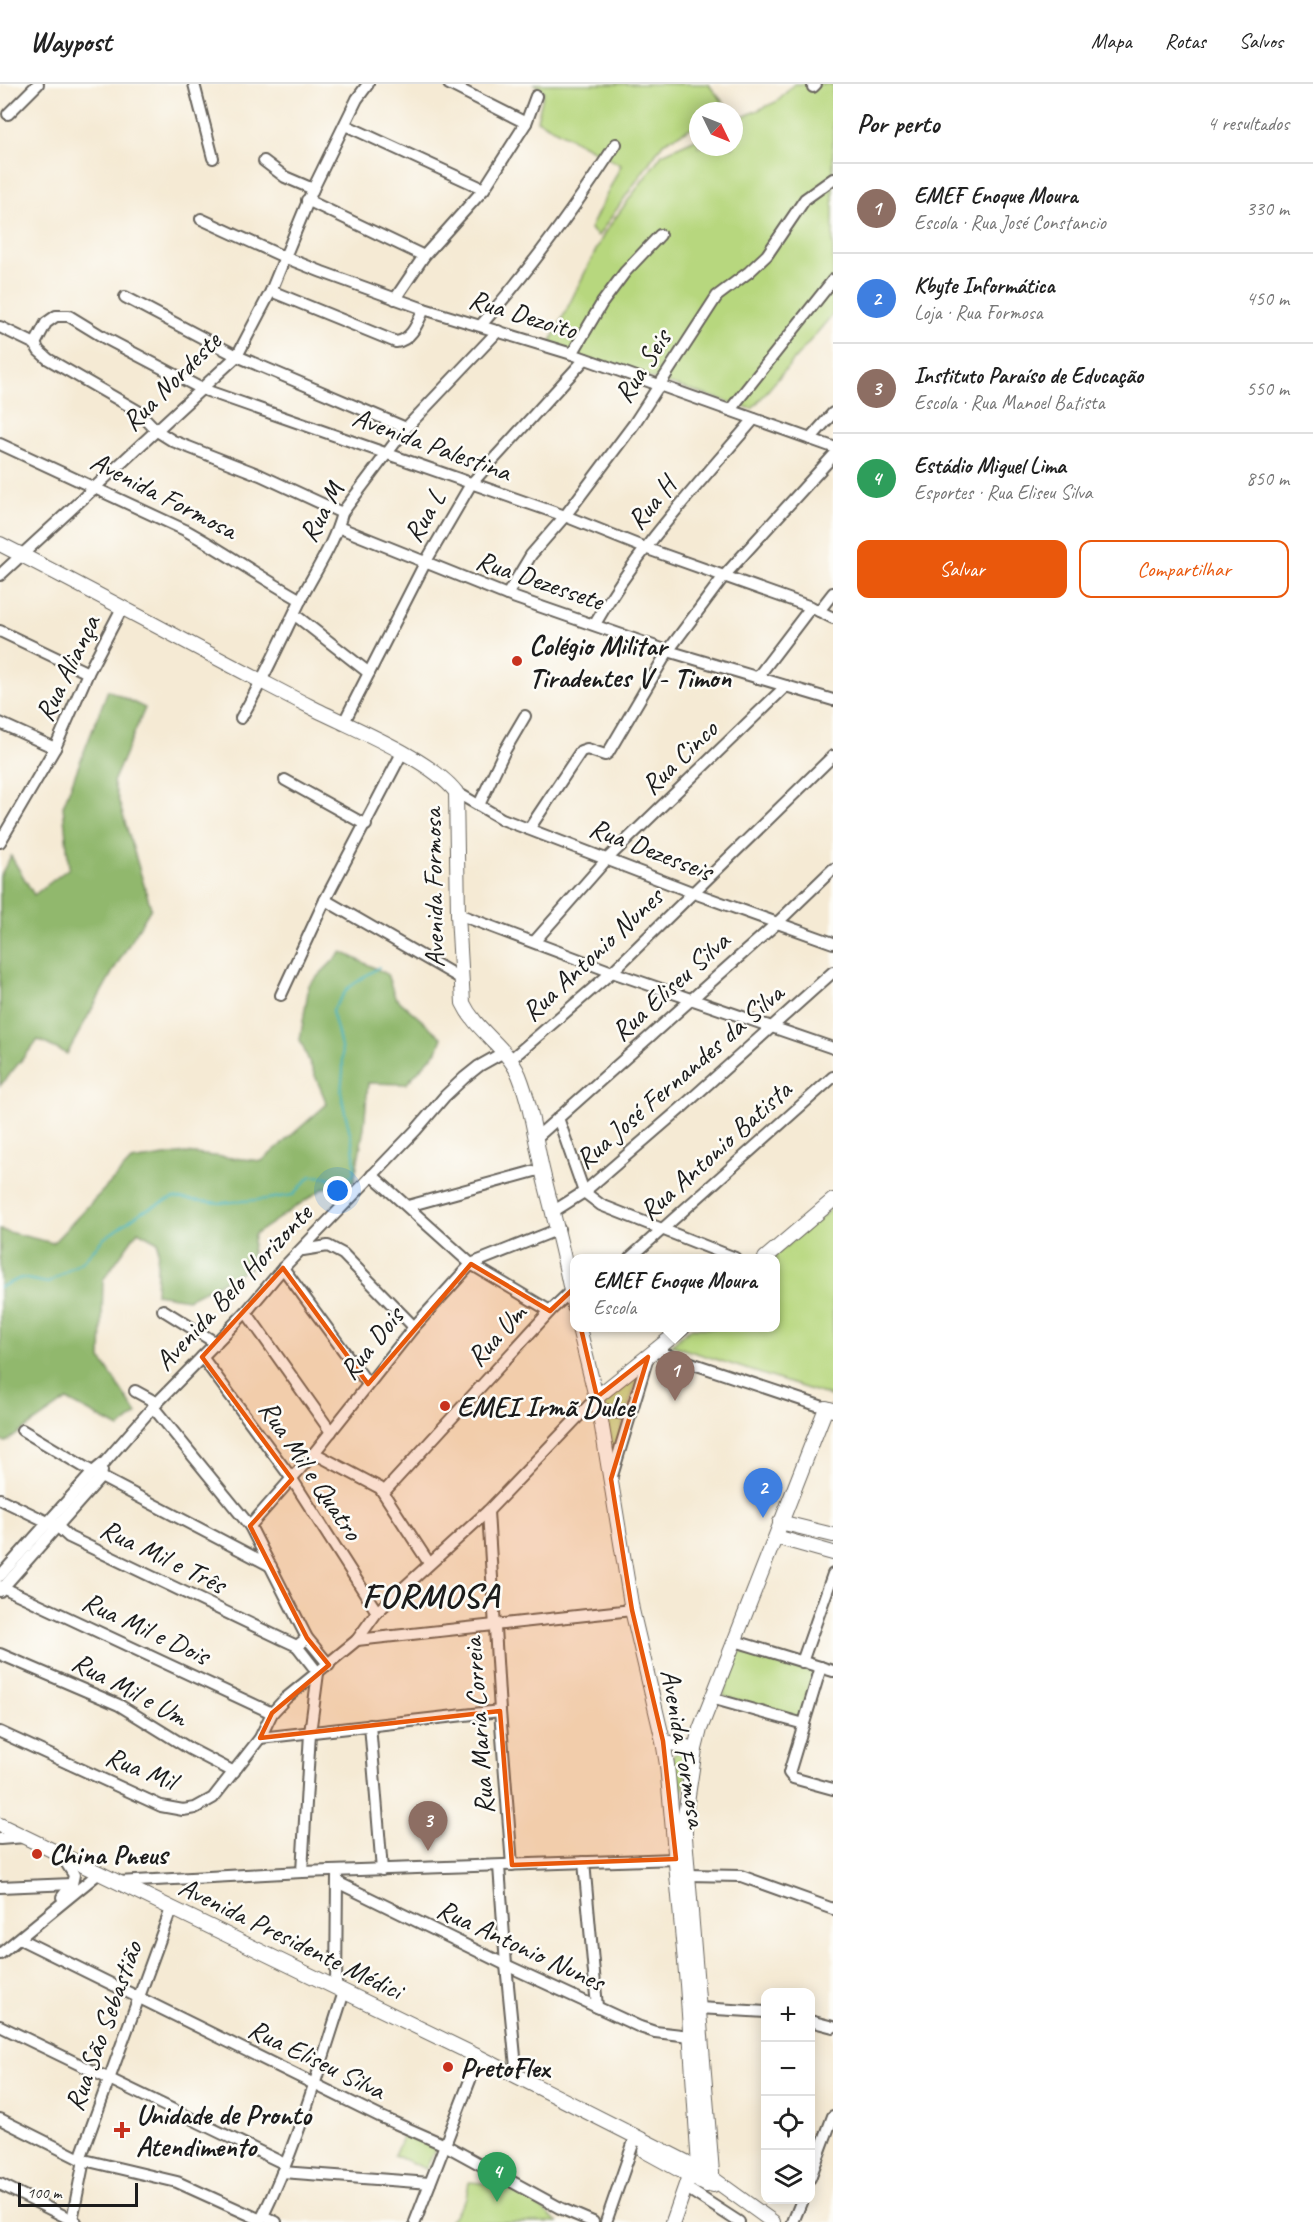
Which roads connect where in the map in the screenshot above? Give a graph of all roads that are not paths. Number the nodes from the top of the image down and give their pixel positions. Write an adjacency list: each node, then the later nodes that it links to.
1 (38, 84): 6 (street)
2 (194, 84): 10 (street)
3 (368, 84): 8 (street, Rua Nordeste)
4 (449, 84): 7 (street)
5 (536, 96): 7 (street)
6 (9, 114)
7 (526, 123): 14 (street)
8 (345, 125): 13 (street, Rua Nordeste); 14 (street)
9 (616, 144): 25 (street)
10 (213, 158)
11 (264, 161): 13 (street)
12 (833, 179): 32 (street, Rua Seis)
13 (313, 189): 15 (street, Rua Nordeste)
14 (484, 189): 18 (street)
15 (308, 200): 18 (street); 19 (street, Rua Nordeste)
16 (201, 219): 19 (street, Rua Dezoito)
17 (660, 236): 29 (street)
18 (424, 256): 23 (street)
19 (284, 257): 21 (street, Rua Nordeste); 23 (street, Rua Dezoito)
20 (833, 280): 34 (street)
21 (271, 291): 24 (street); 30 (street, Rua Nordeste)
22 (125, 297): 30 (street)
23 (395, 299): 24 (street, Rua Dezoito)
24 (424, 309): 25 (street, Rua Dezoito)
25 (481, 325): 27 (street, Rua Dezoito)
26 (0, 327): 28 (street)
27 (498, 331): 29 (street, Rua Dezoito); 37 (street, Rua M)
28 (35, 344): 33 (street, Avenida Palestina); 38 (street)
29 (572, 354): 31 (street, Rua Dezoito)
30 (237, 356): 33 (street, Rua Nordeste); 37 (street)
31 (585, 359): 32 (street, Rua Dezoito); 44 (street, Rua L)
32 (659, 386): 34 (street, Rua Dezoito); 47 (street, Rua Seis)
33 (202, 389): 38 (street, Rua Nordeste); 42 (street, Avenida Palestina)
34 (730, 410): 36 (street, Rua Dezoito)
35 (833, 413): 39 (street)
36 (754, 419): 39 (street, Rua Dezoito); 50 (street, Rua H)
37 (406, 428): 42 (street, Rua M)
38 (157, 431): 45 (street, Rua Nordeste); 46 (street)
39 (810, 439): 41 (street, Rua Dezoito)
40 (0, 444): 45 (street, Avenida Formosa)
41 (833, 447)
42 (388, 453): 44 (street, Avenida Palestina); 46 (street, Rua M)
43 (833, 456): 54 (street)
44 (471, 484): 47 (street, Avenida Palestina); 52 (street, Rua L)
45 (96, 487): 51 (street, Rua Nordeste); 57 (street, Avenida Formosa)
46 (342, 513): 48 (street, Rua M)
47 (565, 516): 50 (street, Avenida Palestina); 56 (street, Rua Seis)
48 (338, 527): 52 (street, Rua Dezessete); 57 (street, Rua M)
49 (0, 544): 51 (main road)
50 (645, 548): 54 (street, Avenida Palestina); 62 (street, Rua H)
51 (22, 555): 53 (street, Rua Nordeste); 58 (main road, Avenida Formosa)
52 (425, 563): 56 (street, Rua Dezessete); 66 (street, Rua L)
53 (0, 575)
54 (724, 576): 59 (street, Avenida Palestina); 64 (street)
55 (833, 593): 59 (street)
56 (507, 595): 62 (street, Rua Dezessete)
57 (300, 600): 60 (street, Rua M)
58 (122, 608): 65 (street, Rua Aliança); 68 (main road, Avenida Formosa)
59 (815, 609): 61 (street, Avenida Palestina); 67 (street)
60 (295, 615): 66 (street); 68 (street, Rua M)
61 (833, 618)
62 (595, 624): 64 (street, Rua Dezessete)
63 (0, 631): 65 (street)
64 (668, 651): 67 (street, Rua Dezessete); 82 (street)
65 (88, 673): 75 (street, Rua Aliança)
66 (369, 673): 74 (street, Rua L)
67 (757, 678): 69 (street, Rua Dezessete)
68 (262, 682): 72 (street, Rua M); 74 (main road, Avenida Formosa)
69 (786, 686): 70 (street, Rua Dezessete); 84 (street, Rua Cinco)
70 (833, 700)
71 (525, 716): 80 (street)
72 (241, 718)
73 (0, 723): 75 (street)
74 (343, 724): 76 (main road, Avenida Formosa)
75 (55, 748): 83 (street, Rua Aliança)
76 (402, 753): 79 (main road, Avenida Formosa); 81 (street)
77 (833, 756): 86 (street, Rua Antonio Nunes)
78 (285, 780): 81 (street)
79 (456, 792): 80 (street, Rua Dezesseis); 88 (main road, Avenida Formosa)
80 (479, 805): 82 (street, Rua Dezesseis)
81 (366, 825): 87 (street)
82 (529, 829): 84 (street, Rua Dezesseis)
83 (0, 842)
84 (607, 859): 86 (street, Rua Dezesseis); 90 (street, Rua Cinco)
85 (833, 869): 89 (street, Rua Eliseu Silva)
86 (694, 892): 89 (street, Rua Dezesseis); 92 (street, Rua Antonio Nunes)
87 (325, 900): 94 (street); 95 (street)
88 (458, 914): 90 (street); 94 (main road, Avenida Formosa)
89 (777, 923): 91 (street, Rua Dezesseis); 96 (street, Rua Eliseu Silva)
90 (534, 942): 92 (street)
91 (833, 943)
92 (612, 972): 96 (street); 99 (street, Rua Antonio Nunes)
93 (833, 972): 97 (street, Rua José Fernandes da Silva)
94 (460, 978): 99 (main road, Avenida Formosa)
95 (280, 995)
96 (689, 1000): 97 (street); 101 (street, Rua Eliseu Silva)
97 (771, 1027): 98 (street); 105 (street, Rua José Fernandes da Silva)
98 (833, 1048)
99 (507, 1056): 102 (main road, Avenida Formosa); 104 (street, Avenida Belo Horizonte)
100 (833, 1077): 109 (street, Rua Antonio Batista)
101 (558, 1118): 102 (street, Rua Eliseu Silva); 105 (street)
102 (537, 1137): 103 (main road, Avenida Formosa)
103 (542, 1169): 107 (street); 108 (main road, Avenida Formosa)
104 (372, 1175): 107 (street); 111 (street, Avenida Belo Horizonte)
105 (584, 1192): 108 (street, Rua José Fernandes da Silva); 109 (street)
106 (833, 1200): 114 (main road)
107 (408, 1206): 115 (street)
108 (554, 1211): 110 (main road, Avenida Formosa)
109 (663, 1228): 112 (street, Rua Antonio Batista); 113 (street)
110 (559, 1229): 115 (street, Rua Dois); 117 (main road, Avenida Formosa)
111 (303, 1250): 116 (street, Avenida Belo Horizonte); 122 (street)
112 (634, 1254)
113 (725, 1254)
114 (770, 1254)
115 (471, 1263): 120 (street); 122 (street, Rua Dois)
116 (284, 1268): 121 (street, Avenida Belo Horizonte); 128 (street)
117 (570, 1281)
118 (570, 1292): 120 (street, Rua Um)
119 (163, 1310): 125 (street)
120 (550, 1311): 140 (street, Rua Um)
121 (246, 1312): 125 (street, Avenida Belo Horizonte); 135 (street)
122 (414, 1327): 128 (street, Rua Dois)
123 (580, 1332): 130 (main road, Avenida Formosa)
124 (679, 1332): 126 (main road)
125 (216, 1343): 127 (street, Avenida Belo Horizonte)
126 (652, 1354): 130 (main road); 132 (street); 133 (street)
127 (202, 1357): 131 (street, Avenida Belo Horizonte); 138 (street, Rua Mil e Quatro)
128 (368, 1384): 135 (street, Rua Dois)
129 (135, 1390): 131 (street, Rua Mil e Três)
130 (598, 1403): 133 (street); 139 (main road, Avenida Formosa); 142 (street, Rua Mil)
131 (155, 1405): 137 (street, Avenida Belo Horizonte); 145 (street, Rua Mil e Três)
132 (829, 1409): 143 (main road, Avenida Formosa)
133 (631, 1415): 139 (street)
134 (22, 1430): 137 (street, Rua Mil e Três)
135 (331, 1432): 136 (street, Rua Dois)
136 (314, 1454): 138 (street, Rua Dois); 140 (street)
137 (97, 1474): 144 (street, Avenida Belo Horizonte); 150 (street, Rua Mil e Três)
138 (292, 1479): 145 (street, Rua Dois); 155 (street, Rua Mil e Quatro)
139 (612, 1479): 154 (main road, Avenida Formosa)
140 (384, 1492): 149 (street)
141 (0, 1499): 144 (street, Rua Mil e Três)
142 (488, 1511): 149 (street, Rua Mil); 156 (street, Rua Maria Correia)
143 (780, 1522): 146 (main road); 147 (main road, Avenida Formosa)
144 (53, 1525): 152 (street, Avenida Belo Horizonte); 153 (street, Avenida Belo Horizonte); 160 (street, Rua Mil e Três)
145 (250, 1526): 150 (street, Rua Mil e Três)
146 (833, 1535)
147 (776, 1537): 148 (main road); 159 (main road, Avenida Formosa)
148 (833, 1553)
149 (429, 1563): 155 (street, Rua Mil)
150 (271, 1566): 157 (street, Rua Mil e Três)
151 (833, 1574): 162 (street)
152 (0, 1576)
153 (1, 1588): 169 (street, Rua Mil e Dois)
154 (632, 1610): 156 (street); 175 (main road, Avenida Formosa)
155 (377, 1612): 158 (street, Rua Mil)
156 (494, 1624): 158 (street); 168 (street, Rua Maria Correia)
157 (307, 1638): 160 (street); 163 (street, Rua Mil e Três)
158 (357, 1640): 163 (street, Rua Mil)
159 (735, 1641): 162 (street); 167 (main road, Avenida Formosa)
160 (297, 1646): 166 (street)
161 (0, 1654): 177 (street, Rua Mil e Um)
162 (802, 1662): 164 (street)
163 (329, 1665): 166 (street, Rua Mil)
164 (821, 1667): 165 (street); 170 (street)
165 (833, 1671)
166 (318, 1673): 169 (street, Rua Mil); 173 (street)
167 (711, 1698): 170 (street); 176 (main road, Avenida Formosa)
168 (500, 1711): 171 (street); 186 (street, Rua Maria Correia)
169 (272, 1713): 174 (street, Rua Mil)
170 (804, 1724): 178 (street)
171 (370, 1725): 173 (street); 188 (street)
172 (0, 1732): 177 (street, Rua Mil)
173 (310, 1733): 174 (street); 189 (street)
174 (260, 1738): 177 (street, Rua Mil)
175 (663, 1741): 176 (main road); 179 (main road, Avenida Formosa)
176 (694, 1749): 179 (main road, Avenida Formosa)
177 (234, 1772)
178 (833, 1789)
179 (679, 1816): 184 (main road, Avenida Formosa); 191 (main road, Avenida Formosa)
180 (0, 1825): 181 (main road, Avenida Presidente Médici)
181 (25, 1837): 182 (street); 183 (main road, Avenida Presidente Médici)
182 (0, 1839)
183 (62, 1856): 190 (main road, Avenida Presidente Médici); 194 (street)
184 (676, 1859): 185 (street); 199 (main road, Avenida Formosa)
185 (584, 1862): 186 (street); 206 (street)
186 (512, 1865): 187 (street)
187 (499, 1866): 188 (street); 202 (street)
188 (382, 1870): 192 (street)
189 (302, 1872): 192 (street); 193 (street)
190 (99, 1873): 193 (main road, Avenida Presidente Médici); 198 (street)
191 (687, 1875): 197 (street); 199 (main road, Avenida Formosa)
192 (337, 1877): 202 (street, Rua Antonio Nunes); 204 (street)
193 (116, 1882): 196 (main road, Avenida Presidente Médici)
194 (72, 1884): 195 (street); 198 (street)
195 (0, 1887)
196 (171, 1909): 204 (main road, Avenida Presidente Médici); 205 (street, Rua São Sebastião)
197 (833, 1909)
198 (44, 1917): 200 (street)
199 (687, 1927): 203 (main road, Avenida Formosa)
200 (20, 1939): 201 (street); 205 (street, Rua Eliseu Silva)
201 (2, 1950)
202 (506, 1965): 206 (street, Rua Antonio Nunes); 214 (street)
203 (692, 1983): 207 (main road, Avenida Formosa); 212 (main road, Avenida Formosa)
204 (340, 1990): 213 (main road, Avenida Presidente Médici); 216 (street)
205 (138, 1998): 215 (street, Rua São Sebastião); 216 (street, Rua Eliseu Silva)
206 (597, 2007): 212 (street, Rua Antonio Nunes)
207 (699, 2008): 208 (street); 226 (main road, Avenida Formosa)
208 (761, 2012)
209 (815, 2022): 211 (street)
210 (0, 2026): 215 (street)
211 (833, 2027)
212 (690, 2036): 226 (main road, Avenida Formosa)
213 (479, 2057): 214 (main road, Avenida Presidente Médici); 222 (street)
214 (517, 2077): 217 (main road, Avenida Presidente Médici)
215 (109, 2080): 223 (street, Rua São Sebastião); 224 (street)
216 (314, 2084): 222 (street, Rua Eliseu Silva); 224 (street)
217 (560, 2099): 221 (main road, Avenida Presidente Médici); 226 (main road, Avenida Presidente Médici)
218 (833, 2116): 220 (street)
219 (0, 2119): 223 (street)
220 (830, 2140): 225 (street)
221 (633, 2144): 226 (main road, Avenida Presidente Médici); 235 (street)
222 (445, 2145): 227 (street); 234 (street, Rua Eliseu Silva)
223 (82, 2159): 230 (street); 231 (street, Rua São Sebastião)
224 (284, 2168): 227 (street); 230 (street)
225 (815, 2168)
226 (700, 2180): 236 (main road); 237 (street); 238 (main road, Avenida Presidente Médici); 239 (main road, Avenida Presidente Médici)
227 (430, 2183): 233 (street)
228 (0, 2184): 231 (street)
229 (800, 2204): 240 (street)
230 (262, 2219): 232 (street)
231 (74, 2221)
232 (276, 2222)
233 (415, 2222)
234 (593, 2222)
235 (606, 2222)
236 (673, 2222)
237 (739, 2222)
238 (760, 2222)
239 (773, 2222)
240 (793, 2222)

